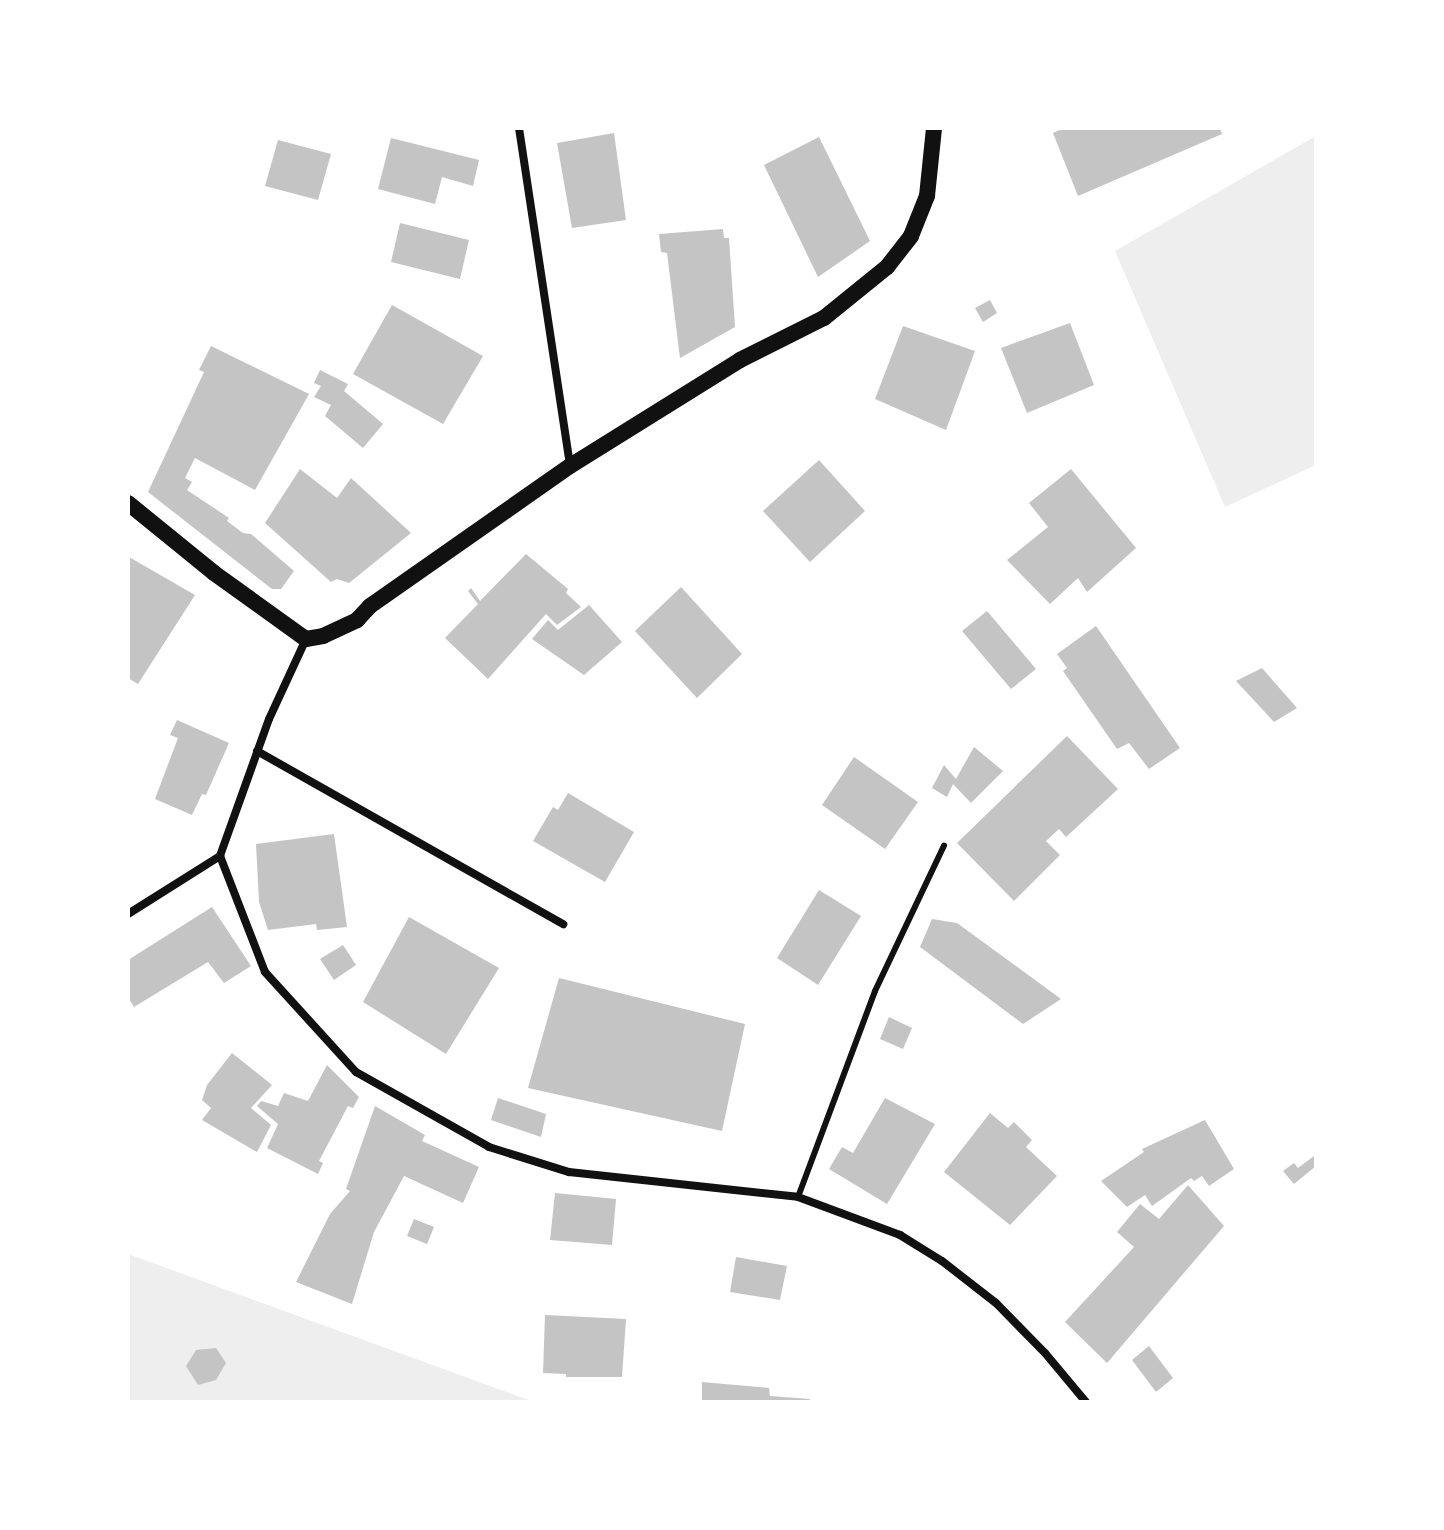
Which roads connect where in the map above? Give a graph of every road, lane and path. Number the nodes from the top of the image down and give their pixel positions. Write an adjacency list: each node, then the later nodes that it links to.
1 (519, 128): 3 (street)
2 (934, 128): 3 (main road)
3 (570, 466): 5 (main road)
4 (128, 503): 5 (main road)
5 (306, 639): 6 (street)
6 (257, 751): 8 (street); 10 (street)
7 (944, 846): 11 (lane)
8 (220, 856): 9 (street); 11 (street)
9 (128, 914)
10 (563, 924)
11 (798, 1197): 12 (street)
12 (1086, 1402)

